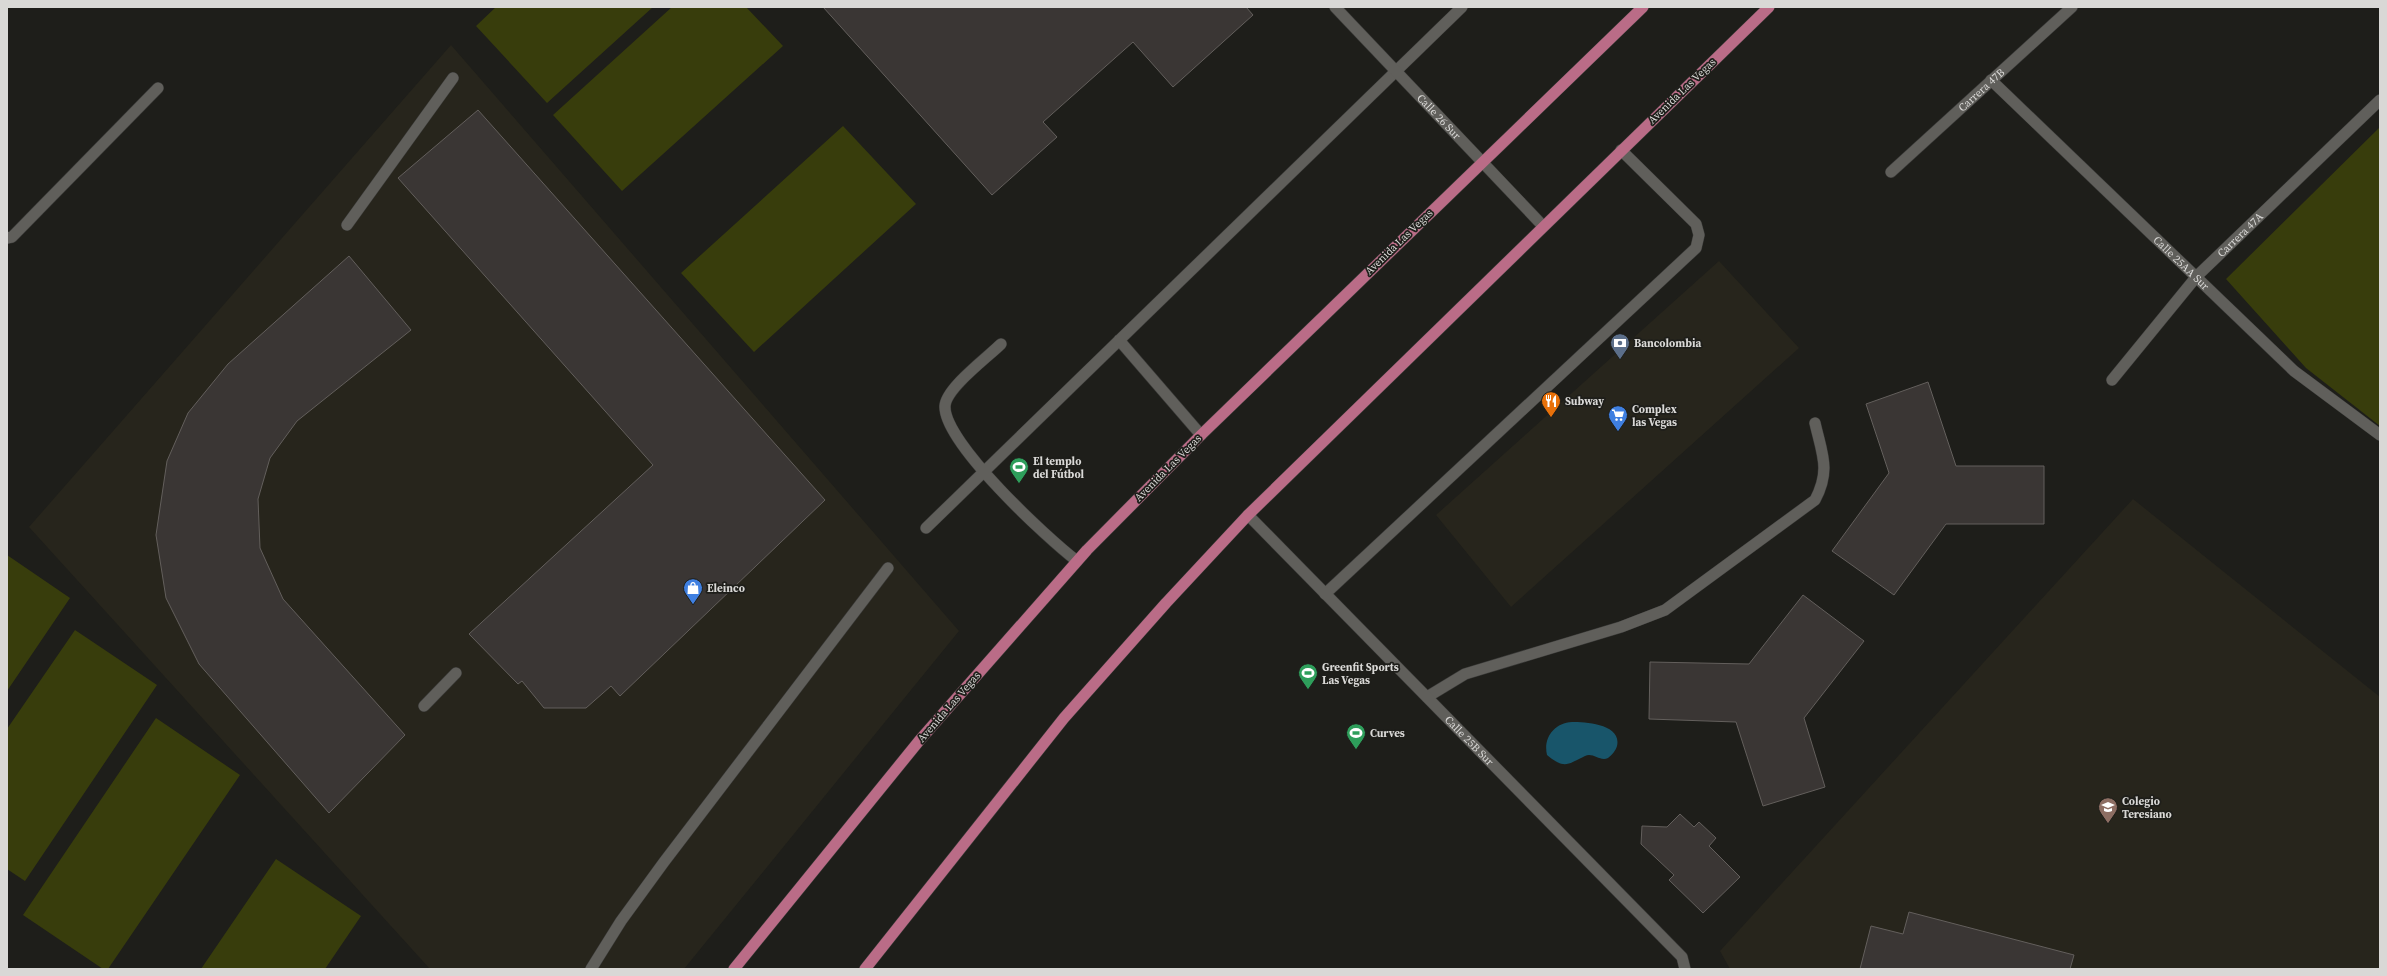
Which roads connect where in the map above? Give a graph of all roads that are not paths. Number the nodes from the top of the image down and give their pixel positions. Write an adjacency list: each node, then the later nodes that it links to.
1 (1335, 7): 6 (street, Calle 26 Sur)
2 (1462, 7): 6 (street)
3 (1643, 7): 12 (main road, Avenida Las Vegas)
4 (1769, 7): 11 (main road, Avenida Las Vegas)
5 (2072, 7): 8 (street, Carrera 47B)
6 (1396, 71): 12 (street, Calle 26 Sur); 18 (street)
7 (453, 78): 14 (street)
8 (1991, 80): 13 (street, Carrera 47B); 17 (street, Calle 25AA Sur)
9 (158, 88): 16 (street)
10 (2380, 100): 17 (street, Carrera 47A)
11 (1621, 150): 15 (main road, Avenida Las Vegas); 29 (street)
12 (1482, 161): 15 (street, Calle 26 Sur); 22 (main road, Avenida Las Vegas)
13 (1891, 172)
14 (347, 225)
15 (1543, 226): 25 (main road, Avenida Las Vegas)
16 (7, 238)
17 (2197, 276): 20 (street, Carrera 47A); 23 (street, Calle 25AA Sur)
18 (1119, 340): 22 (street); 24 (street)
19 (1002, 344): 24 (street)
20 (2112, 380)
21 (1815, 423): 31 (street)
22 (1201, 435): 27 (main road, Avenida Las Vegas)
23 (2380, 435)
24 (983, 472): 26 (street); 27 (street)
25 (1248, 515): 29 (street, Calle 25B Sur); 35 (main road, Avenida Las Vegas)
26 (926, 528)
27 (1077, 561): 34 (main road, Avenida Las Vegas)
28 (888, 568): 33 (street)
29 (1325, 594): 31 (street, Calle 25B Sur)
30 (456, 673): 32 (street)
31 (1427, 697): 36 (street, Calle 25B Sur)
32 (424, 706)
33 (590, 969)
34 (734, 969)
35 (865, 969)
36 (1685, 969)

